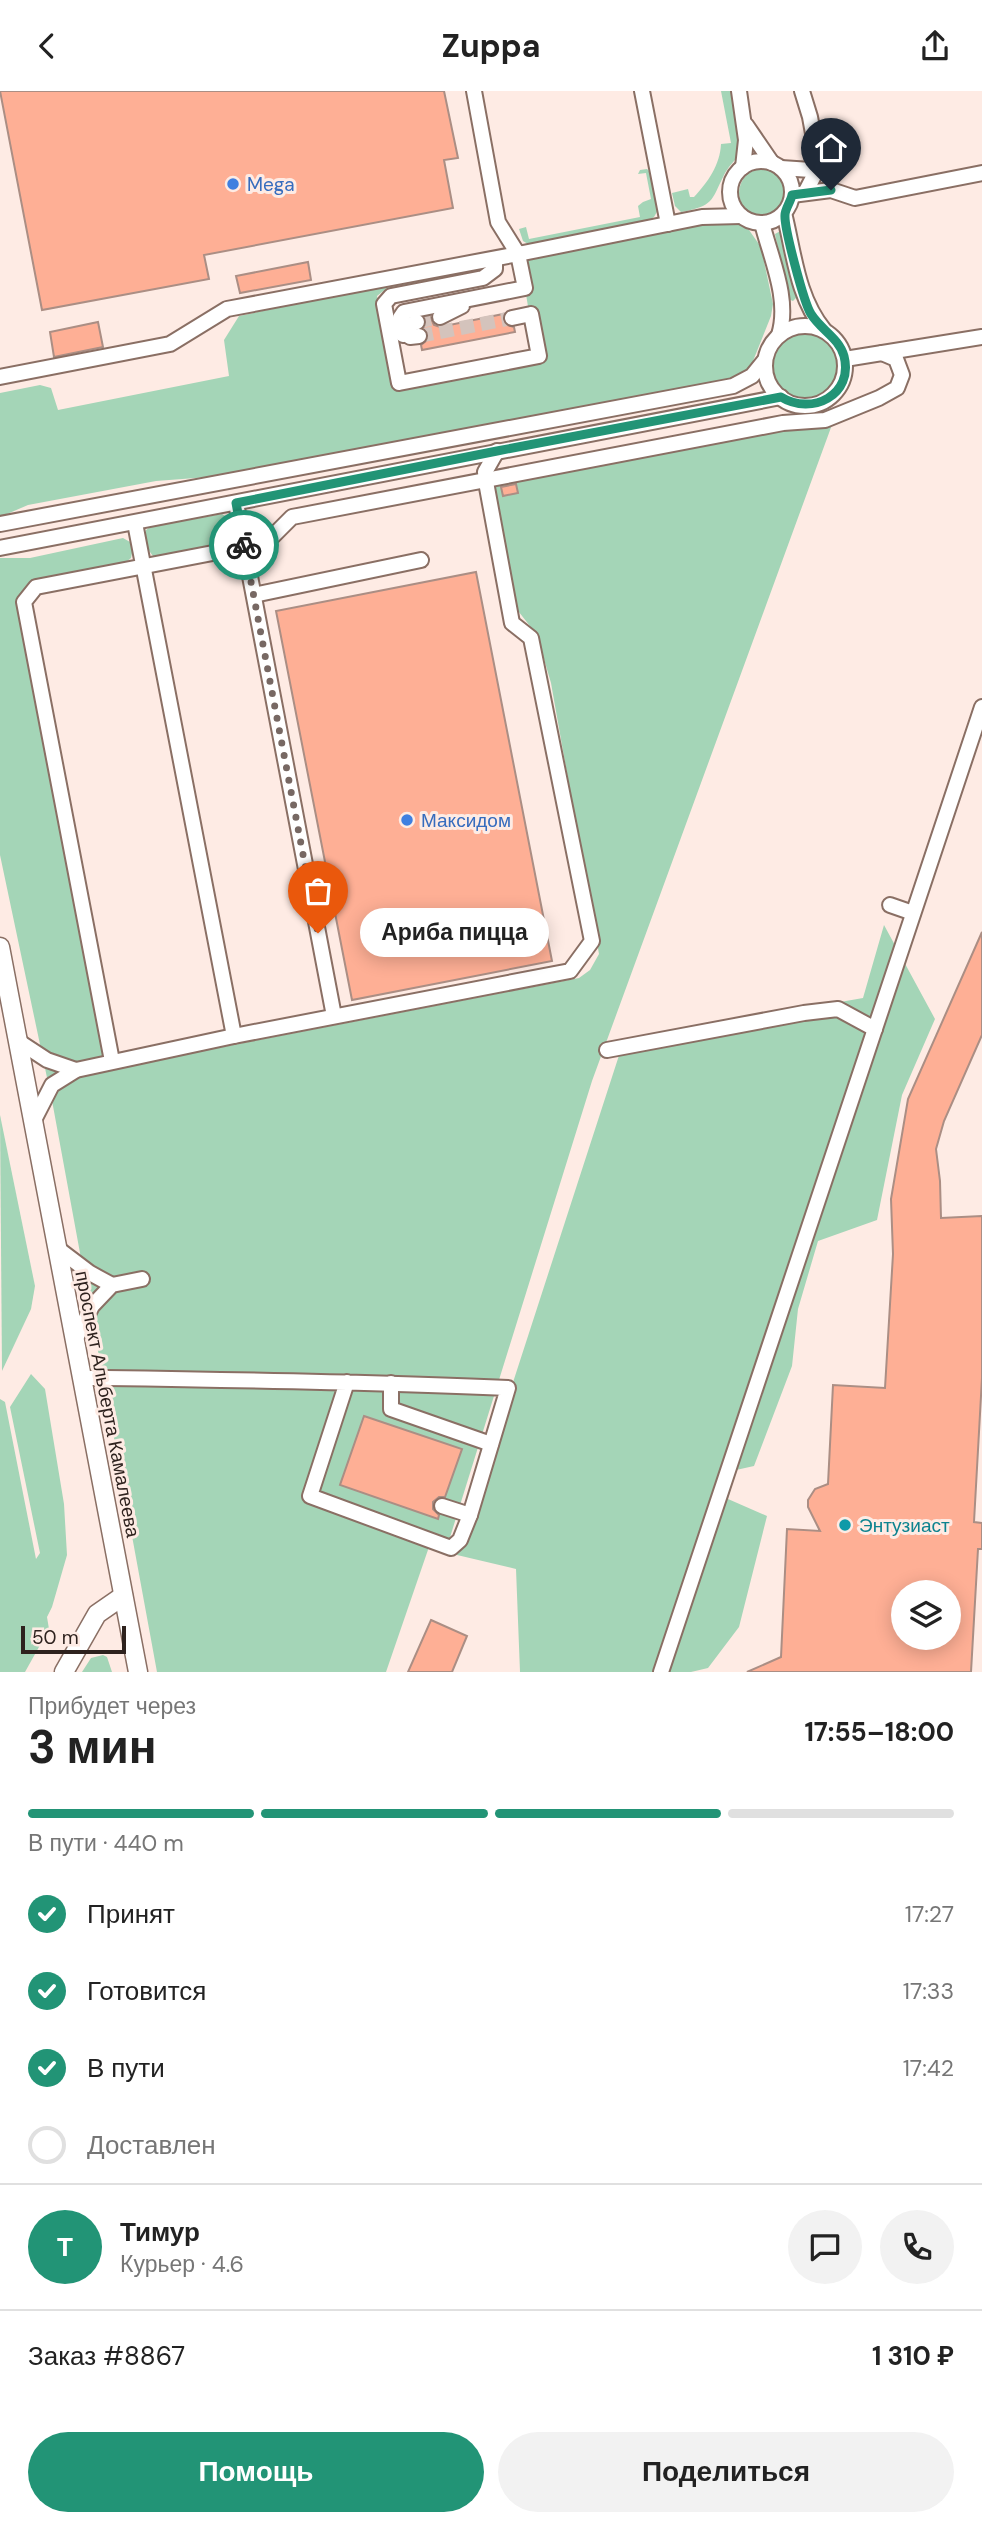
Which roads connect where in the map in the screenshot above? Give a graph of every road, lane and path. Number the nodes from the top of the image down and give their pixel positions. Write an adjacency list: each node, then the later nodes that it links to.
1 (474, 91): 17 (street)
2 (642, 91): 16 (street)
3 (802, 91): 7 (street)
4 (744, 95): 5 (street)
5 (745, 124): 6 (street); 8 (street)
6 (777, 165): 7 (street); 8 (street); 10 (street)
7 (819, 166): 10 (street)
8 (743, 167): 11 (street)
9 (982, 173): 10 (street)
10 (799, 194): 12 (street)
11 (730, 200): 13 (street); 14 (street)
12 (784, 213): 15 (street); 23 (street)
13 (741, 216): 14 (street); 15 (street)
14 (702, 217): 16 (street)
15 (762, 223): 24 (street)
16 (668, 224): 17 (street)
17 (518, 254): 18 (street); 19 (street)
18 (495, 259): 21 (street); 29 (street)
19 (475, 298): 20 (street); 22 (street)
20 (440, 317)
21 (512, 318)
22 (418, 329)
23 (824, 330): 24 (street); 27 (street)
24 (779, 335): 28 (street)
25 (982, 337): 26 (street)
26 (882, 353): 27 (street); 32 (street)
27 (845, 359): 30 (street)
28 (765, 360): 30 (street); 35 (street)
29 (0, 377)
30 (781, 397): 31 (street)
31 (497, 451): 32 (street); 33 (street)
32 (486, 482): 38 (street); 47 (street)
33 (236, 503): 36 (street); 38 (street)
34 (0, 513): 35 (street)
35 (22, 520): 37 (street)
36 (135, 523): 39 (street); 41 (street)
37 (0, 524)
38 (244, 547): 41 (street); 42 (street)
39 (0, 548)
40 (421, 560): 42 (street)
41 (143, 567): 49 (street); 52 (street)
42 (254, 595): 47 (street)
43 (982, 707): 45 (street)
44 (890, 905): 45 (street)
45 (914, 913): 48 (street)
46 (0, 947): 50 (main road, проспект Альберта Камалеева)
47 (334, 1016): 49 (street)
48 (875, 1028): 51 (street); 68 (street)
49 (234, 1036): 52 (street)
50 (18, 1041): 53 (street); 54 (main road, проспект Альберта Камалеева)
51 (607, 1050)
52 (112, 1061): 53 (street)
53 (76, 1070): 54 (street)
54 (33, 1122): 55 (main road, проспект Альберта Камалеева)
55 (57, 1248): 57 (street); 58 (main road, проспект Альберта Камалеева)
56 (142, 1279): 57 (street)
57 (113, 1285): 58 (street)
58 (75, 1341): 59 (main road, проспект Альберта Камалеева)
59 (82, 1378): 60 (street); 65 (main road, проспект Альберта Камалеева)
60 (347, 1382): 61 (street); 64 (street)
61 (391, 1383): 62 (street); 62 (street)
62 (491, 1444): 64 (street)
63 (442, 1506): 64 (street)
64 (470, 1515)
65 (123, 1596): 66 (main road); 67 (main road, проспект Альберта Камалеева)
66 (64, 1672)
67 (138, 1672)
68 (661, 1672)

